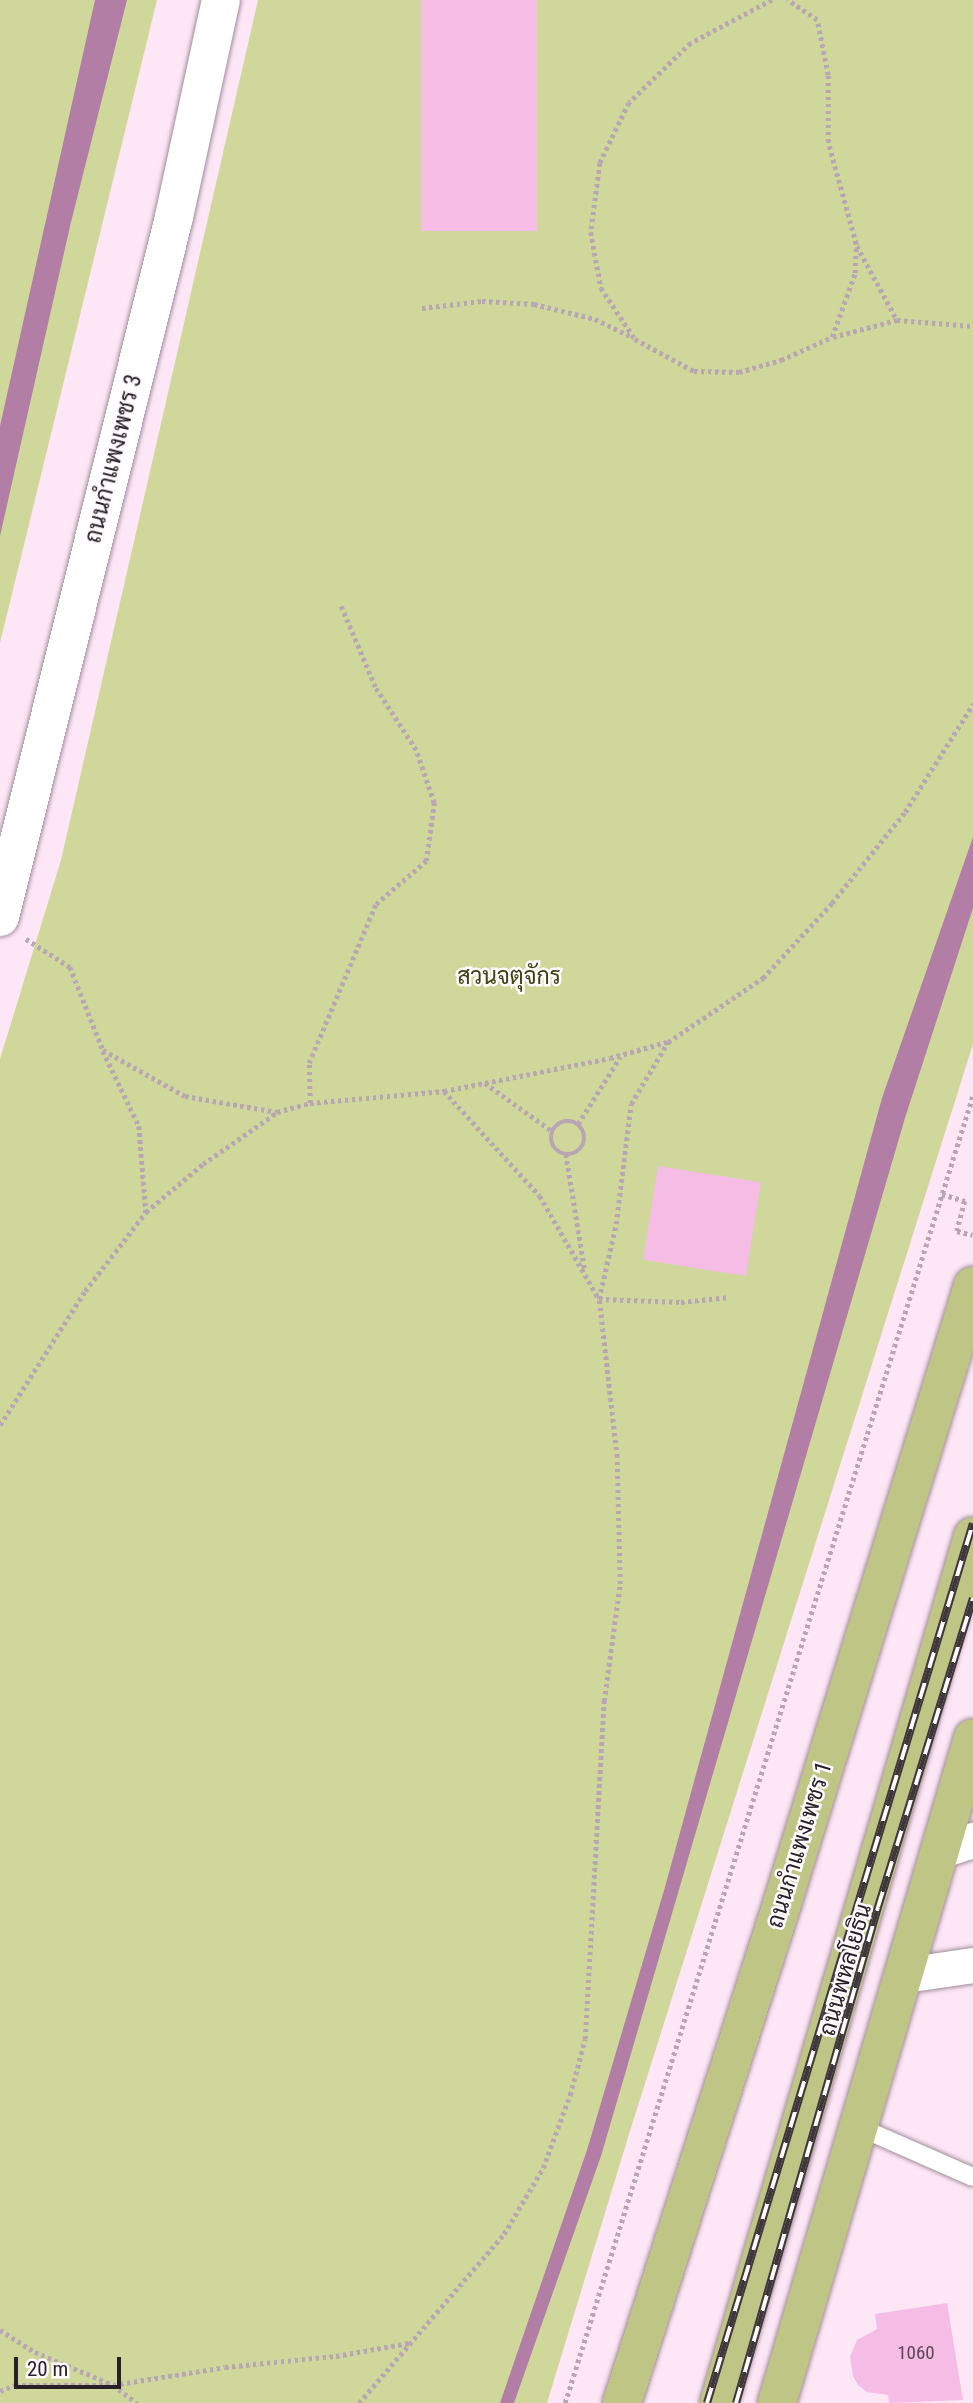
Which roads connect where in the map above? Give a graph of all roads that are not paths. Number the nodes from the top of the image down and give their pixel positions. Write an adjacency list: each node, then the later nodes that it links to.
1 (221, 0): 2 (street, ถนนกำแพงเพชร 3)
2 (12, 927)
3 (973, 1286): 12 (main road, ถนนกำแพงเพชร 1)
4 (973, 1536): 11 (main road, ถนนพหลโยธิน)
5 (973, 1738): 6 (main road)
6 (958, 1845): 8 (main road)
7 (973, 1965): 8 (street)
8 (905, 1975): 9 (main road)
9 (859, 2127): 10 (lane); 15 (main road)
10 (973, 2177)
11 (752, 2291): 13 (main road, ถนนพหลโยธิน); 14 (main road)
12 (622, 2403)
13 (719, 2403)
14 (760, 2403)
15 (777, 2403)

